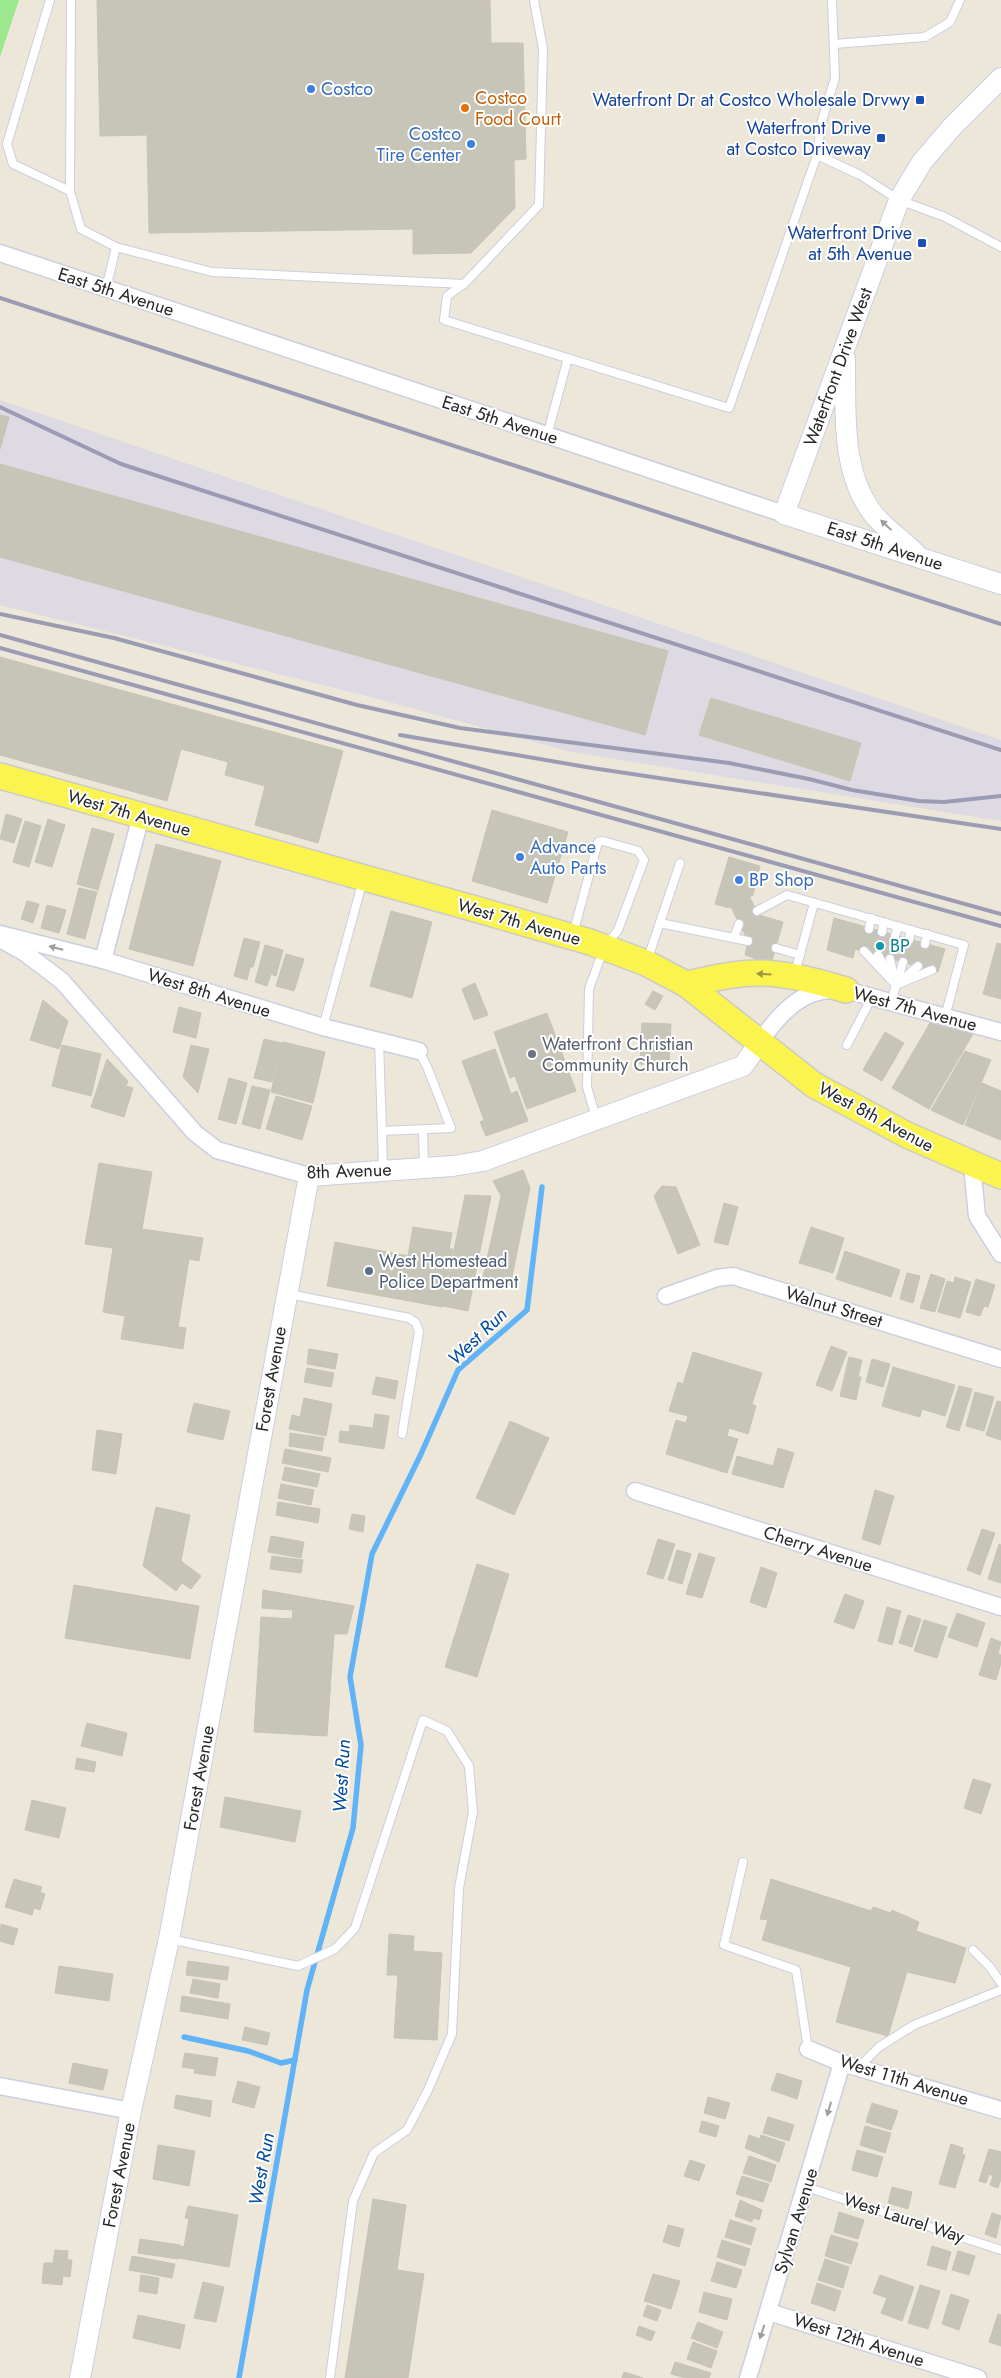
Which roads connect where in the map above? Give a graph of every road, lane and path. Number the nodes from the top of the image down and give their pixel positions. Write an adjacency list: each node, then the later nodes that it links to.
1 (50, 0): 9 (lane)
2 (71, 0): 9 (lane)
3 (534, 0): 14 (lane)
4 (832, 0): 6 (lane)
5 (960, 0): 6 (lane)
6 (834, 44): 8 (lane)
7 (1001, 78): 10 (street, Waterfront Drive West)
8 (817, 155): 10 (lane); 17 (lane)
9 (70, 191): 11 (lane)
10 (899, 200): 12 (lane); 16 (street, Waterfront Drive West)
11 (116, 247): 14 (lane); 15 (lane)
12 (1001, 247)
13 (0, 253): 15 (street, East 5th Avenue)
14 (464, 284): 17 (lane)
15 (106, 289): 18 (street, East 5th Avenue)
16 (845, 347): 19 (street, Waterfront Drive West); 20 (street, one-way to 16)
17 (568, 358): 18 (lane)
18 (547, 436): 19 (street, East 5th Avenue)
19 (784, 514): 20 (street, East 5th Avenue)
20 (922, 558): 21 (street, East 5th Avenue)
21 (1001, 584)
22 (0, 776): 23 (main road, West 7th Avenue)
23 (141, 816): 25 (main road, West 7th Avenue); 52 (street)
24 (680, 862): 29 (lane)
25 (363, 878): 40 (main road, West 7th Avenue); 64 (lane)
26 (814, 903): 27 (lane); 28 (lane); 55 (lane)
27 (757, 911)
28 (871, 918): 30 (lane); 33 (lane)
29 (660, 922): 39 (lane); 54 (lane)
30 (884, 922): 32 (lane); 35 (lane)
31 (740, 924): 39 (lane)
32 (898, 926): 34 (lane); 38 (lane)
33 (869, 929)
34 (911, 930): 37 (lane); 43 (lane)
35 (882, 932)
36 (0, 934): 52 (street, West 8th Avenue, one-way to 36)
37 (927, 934): 41 (lane); 45 (lane)
38 (896, 936)
39 (734, 937): 44 (lane)
40 (572, 938): 46 (main road, West 7th Avenue); 46 (lane)
41 (941, 938): 48 (lane); 63 (lane)
42 (0, 939): 76 (street, 8th Avenue)
43 (908, 940)
44 (748, 941)
45 (925, 944)
46 (604, 948): 54 (main road, West 7th Avenue); 70 (lane)
47 (776, 948): 55 (lane)
48 (939, 948)
49 (864, 951): 59 (lane)
50 (878, 955): 59 (lane)
51 (890, 958): 59 (lane)
52 (103, 960): 64 (street, West 8th Avenue)
53 (903, 962): 59 (lane)
54 (646, 963): 58 (main road, West 7th Avenue)
55 (796, 966): 58 (main road, one-way to 58); 60 (main road)
56 (918, 966): 59 (lane)
57 (932, 970): 59 (lane)
58 (686, 984): 67 (main road, West 7th Avenue)
59 (896, 985): 62 (lane)
60 (846, 990): 61 (street, West 7th Avenue); 67 (street, West 7th Avenue)
61 (872, 997): 62 (street, West 7th Avenue); 68 (lane)
62 (892, 1002): 63 (street, West 7th Avenue)
63 (945, 1017): 65 (street, West 7th Avenue)
64 (323, 1027): 66 (street, West 8th Avenue)
65 (1001, 1032)
66 (379, 1041): 69 (street, West 8th Avenue); 72 (lane)
67 (760, 1042): 70 (street, 8th Avenue); 73 (main road, West 8th Avenue)
68 (847, 1044)
69 (419, 1051): 71 (lane)
70 (596, 1120): 74 (street, 8th Avenue)
71 (423, 1130): 72 (lane); 74 (lane)
72 (382, 1131): 75 (lane)
73 (972, 1165): 77 (main road, West 8th Avenue); 78 (street)
74 (424, 1168): 75 (street, 8th Avenue)
75 (384, 1171): 76 (street, 8th Avenue)
76 (309, 1176): 79 (street, Forest Avenue)
77 (1001, 1176)
78 (1001, 1254)
79 (287, 1294): 82 (lane); 86 (street, Forest Avenue)
80 (666, 1296): 81 (street, Walnut Street)
81 (1001, 1359)
82 (402, 1434)
83 (635, 1491): 84 (street, Cherry Avenue)
84 (1001, 1606)
85 (742, 1862): 90 (lane)
86 (169, 1939): 95 (street, Forest Avenue); 100 (lane)
87 (973, 1950): 88 (lane)
88 (1001, 1983)
89 (1001, 1990): 92 (lane)
90 (808, 2049): 91 (street, West 11th Avenue)
91 (842, 2063): 92 (street, West 11th Avenue); 96 (street, Sylvan Avenue, one-way to 96)
92 (859, 2068): 94 (street, West 11th Avenue)
93 (0, 2086): 95 (street)
94 (1001, 2110)
95 (131, 2111): 99 (street, Forest Avenue)
96 (806, 2187): 97 (lane, West Laurel Way); 98 (street, Sylvan Avenue)
97 (1001, 2250)
98 (769, 2312): 101 (street, Sylvan Avenue, one-way to 101); 102 (street, West 12th Avenue)
99 (80, 2378)
100 (330, 2378)
101 (748, 2378)
102 (978, 2378)

